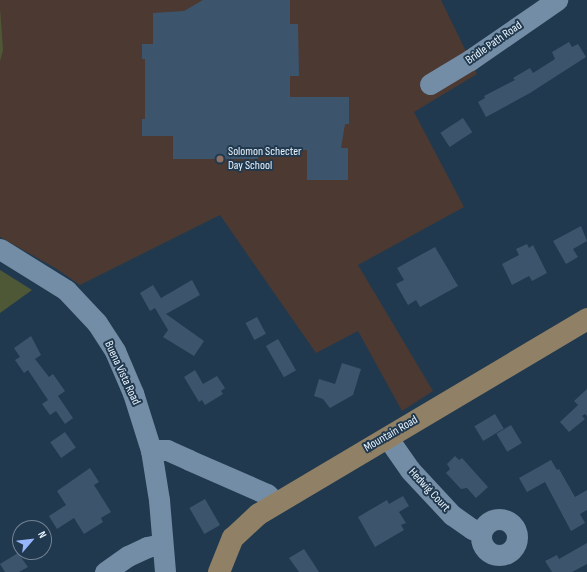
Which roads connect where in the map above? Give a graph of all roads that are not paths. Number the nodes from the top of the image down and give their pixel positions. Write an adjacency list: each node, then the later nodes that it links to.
1 (557, 0): 2 (street, Bridle Path Road)
2 (430, 84)
3 (0, 250): 6 (street, Buena Vista Road)
4 (587, 319): 5 (main road, Mountain Road)
5 (386, 437): 7 (main road, Mountain Road); 8 (street, Hedwig Court)
6 (151, 450): 7 (street); 9 (street, Buena Vista Road)
7 (276, 503): 12 (main road, Mountain Road)
8 (481, 532)
9 (162, 544): 10 (street); 11 (street, Buena Vista Road)
10 (105, 572)
11 (165, 572)
12 (219, 572)

